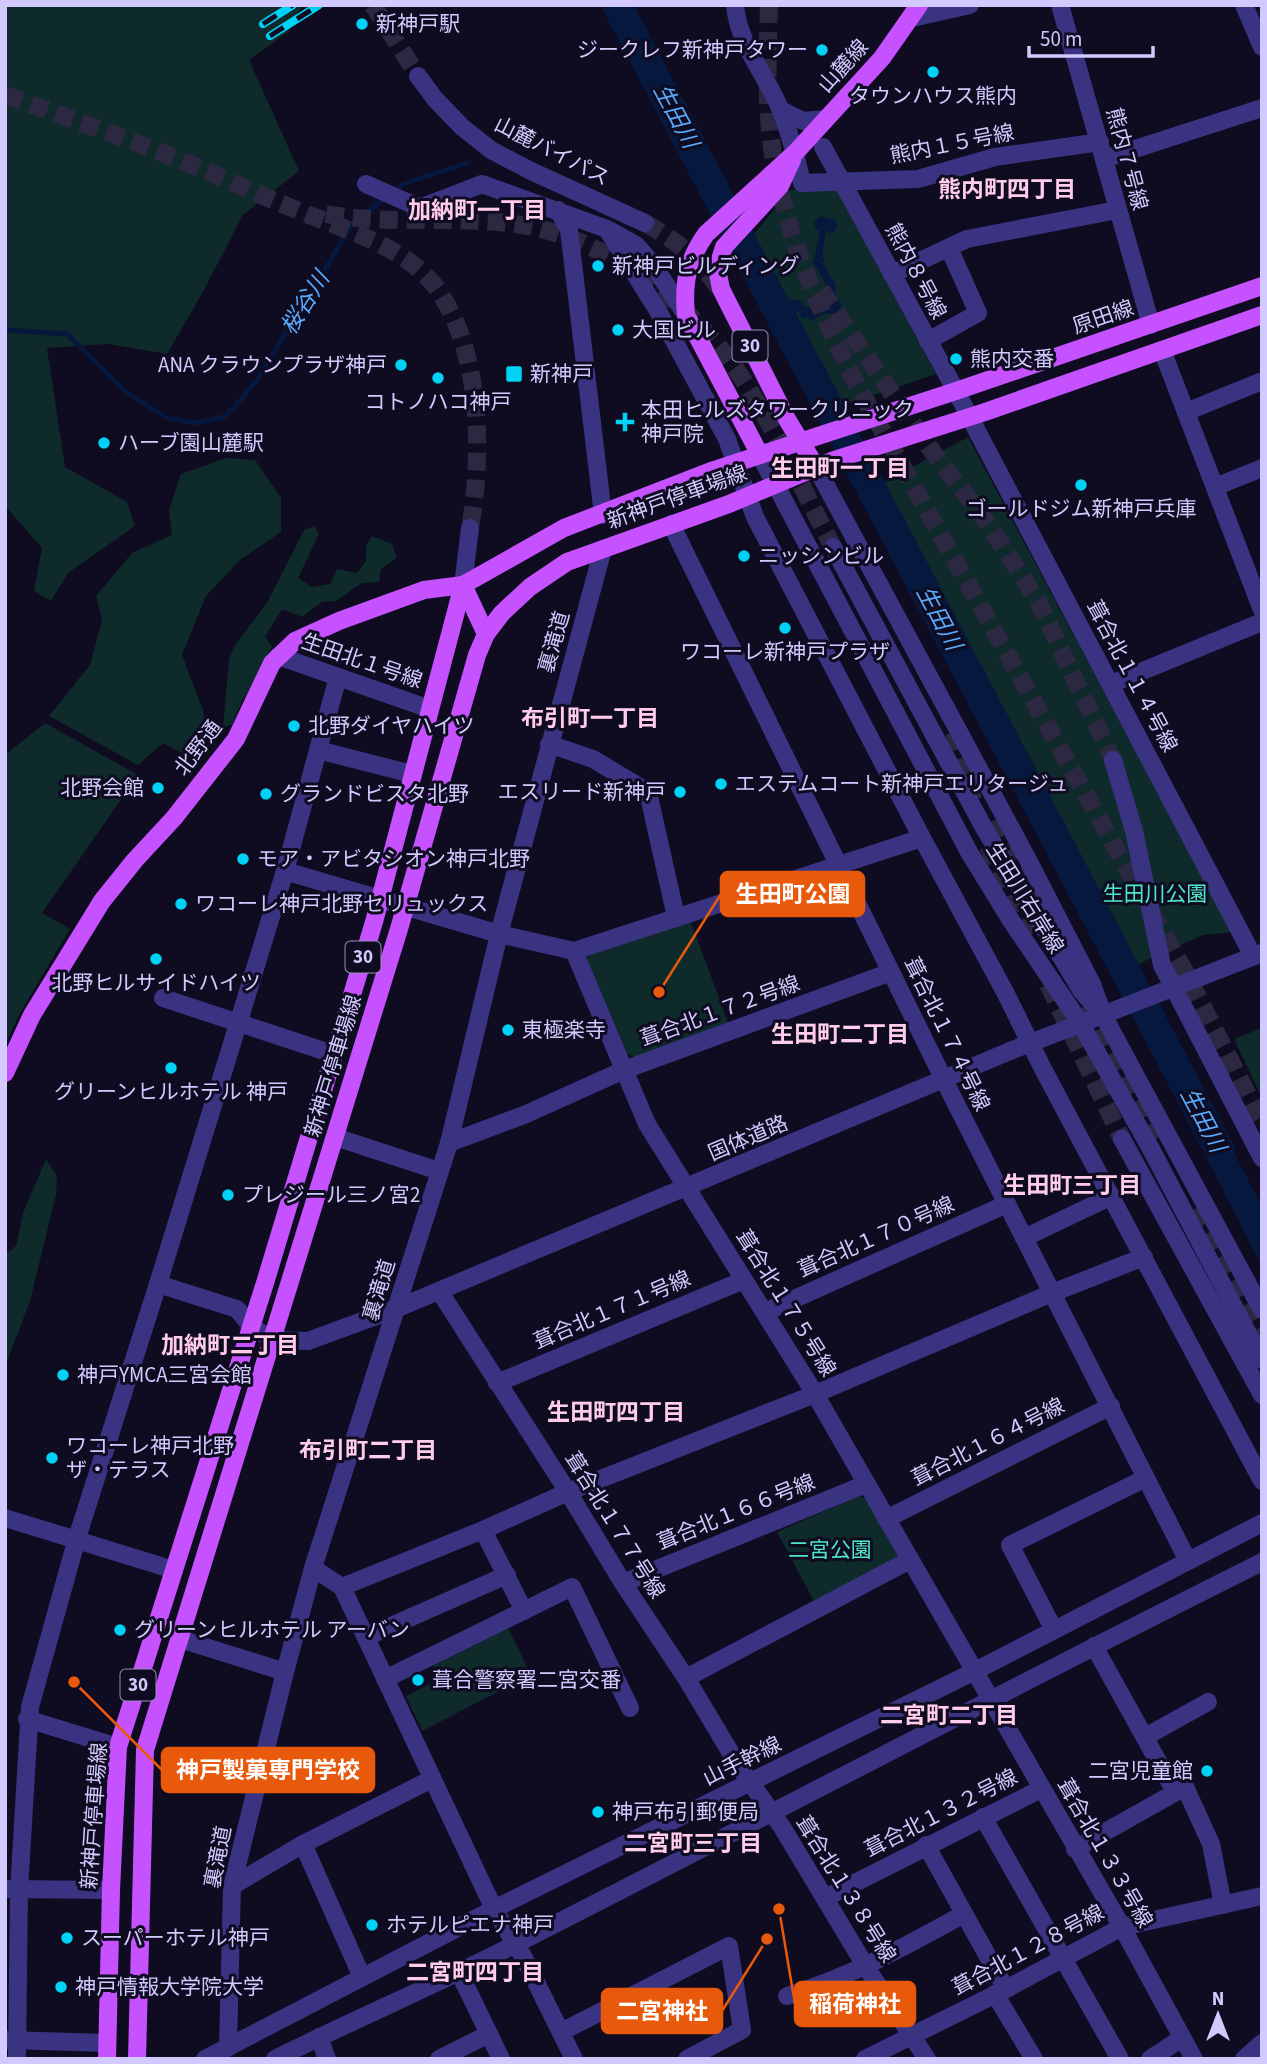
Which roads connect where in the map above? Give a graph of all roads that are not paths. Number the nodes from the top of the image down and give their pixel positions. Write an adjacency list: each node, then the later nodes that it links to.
1 (735, 5): 9 (street)
2 (970, 5): 5 (street)
3 (1060, 5): 11 (street, 熊内７号線)
4 (1244, 5): 6 (street)
5 (915, 12): 10 (main road, 山麓線)
6 (1262, 47)
7 (418, 76): 19 (street, 山麓バイパス)
8 (1262, 108): 14 (street)
9 (781, 110): 10 (street); 13 (street)
10 (826, 119): 13 (main road, 山麓線)
11 (1100, 142): 14 (street, 熊内７号線); 15 (street, 熊内１５号線)
12 (823, 147): 15 (street, 熊内８号線)
13 (794, 153): 15 (street, 熊内１５号線); 24 (main road, 新神戸停車場線 / 30); 33 (main road, 30)
14 (1104, 159): 18 (street, 熊内７号線)
15 (843, 183): 22 (street, 熊内８号線)
16 (366, 184): 17 (street)
17 (558, 210): 20 (street); 41 (street)
18 (1117, 210): 21 (street); 26 (street, 熊内７号線)
19 (645, 223)
20 (607, 229): 24 (street); 35 (street)
21 (949, 248): 22 (street); 27 (street)
22 (892, 274): 27 (street, 熊内８号線)
23 (1262, 286): 26 (main road, 原田線)
24 (686, 315): 34 (main road, 新神戸停車場線 / 30)
25 (1262, 315): 28 (main road)
26 (1151, 325): 30 (main road, 原田線)
27 (928, 341): 30 (street, 熊内８号線)
28 (1162, 350): 31 (street); 32 (main road)
29 (1262, 381): 31 (street)
30 (956, 391): 32 (street, 熊内８号線); 33 (main road, 原田線)
31 (1186, 412): 39 (street)
32 (969, 417): 36 (main road); 52 (street, 葺合北１１４号線)
33 (800, 441): 34 (main road, 原田線); 36 (main road, 30)
34 (760, 455): 35 (main road, 新神戸停車場線); 38 (street, 生田川右岸線)
35 (735, 463): 40 (street); 41 (main road, 新神戸停車場線)
36 (816, 467): 38 (main road, 新神戸停車場線 / 30); 70 (street)
37 (1262, 468): 39 (street)
38 (775, 484): 40 (main road, 新神戸停車場線 / 30); 72 (street, 生田川右岸線)
39 (1215, 487): 47 (street)
40 (748, 496): 42 (main road, 新神戸停車場線 / 30); 58 (street)
41 (603, 515): 46 (main road, 新神戸停車場線)
42 (671, 524): 45 (main road, 新神戸停車場線 / 30); 59 (street, 葺合北１７４号線)
43 (471, 528): 46 (street)
44 (833, 547): 70 (street)
45 (603, 548): 49 (main road, 新神戸停車場線 / 30); 54 (street, 裏滝道)
46 (463, 585): 49 (main road); 50 (main road, 北野通); 53 (main road, 新神戸停車場線 / 30)
47 (1262, 610)
48 (1262, 621): 52 (street)
49 (486, 634): 62 (main road, 新神戸停車場線 / 30)
50 (278, 656): 51 (street, 生田北１号線); 76 (main road, 北野通)
51 (338, 677): 53 (street, 生田北１号線); 55 (street)
52 (1111, 684): 66 (street, 葺合北１１４号線)
53 (430, 709): 57 (main road, 新神戸停車場線 / 30)
54 (549, 744): 63 (street); 64 (street, 裏滝道)
55 (318, 750): 57 (street); 60 (street)
56 (1113, 760): 68 (street)
57 (412, 774): 61 (main road, 新神戸停車場線 / 30)
58 (922, 838): 59 (street); 73 (street)
59 (838, 864): 63 (street); 67 (street, 葺合北１７４号線)
60 (285, 872): 61 (street); 71 (street)
61 (380, 900): 62 (street); 74 (main road, 新神戸停車場線 / 30)
62 (405, 907): 64 (street); 78 (main road, 新神戸停車場線 / 30)
63 (676, 917): 65 (street)
64 (499, 934): 65 (street); 80 (street, 裏滝道)
65 (575, 951): 75 (street, 葺合北１７５号線)
66 (1258, 955): 68 (street, 国体道路)
67 (891, 972): 75 (street, 葺合北１７２号線); 77 (street, 葺合北１７４号線)
68 (1166, 990): 70 (street, 国体道路); 81 (street)
69 (163, 998): 71 (street)
70 (1110, 1013): 72 (street, 国体道路); 93 (street)
71 (238, 1021): 74 (street); 89 (street)
72 (1081, 1024): 73 (street, 国体道路); 97 (street, 生田川右岸線)
73 (1030, 1044): 77 (street, 国体道路); 84 (street)
74 (333, 1054): 95 (main road, 新神戸停車場線 / 30)
75 (624, 1070): 80 (street, 葺合北１７２号線); 83 (street, 葺合北１７５号線)
76 (5, 1073)
77 (944, 1080): 83 (street, 国体道路); 85 (street, 葺合北１７４号線)
78 (335, 1137): 82 (street); 96 (main road, 新神戸停車場線 / 30)
79 (1122, 1139): 100 (street)
80 (449, 1143): 82 (street, 裏滝道)
81 (1262, 1158)
82 (439, 1171): 92 (street, 裏滝道)
83 (688, 1188): 88 (street, 葺合北１７５号線); 90 (street, 国体道路)
84 (1112, 1196): 86 (street); 87 (street)
85 (1007, 1204): 86 (street, 葺合北１７４号線); 94 (street, 葺合北１７０号線)
86 (1024, 1238): 91 (street, 葺合北１７４号線)
87 (1144, 1257): 91 (street); 103 (street)
88 (744, 1280): 94 (street, 葺合北１７５号線); 98 (street, 葺合北１７１号線)
89 (159, 1284): 95 (street); 110 (street)
90 (440, 1292): 92 (street, 国体道路); 98 (street, 葺合北１７７号線)
91 (1052, 1293): 99 (street); 101 (street, 葺合北１７４号線)
92 (398, 1308): 96 (street, 国体道路); 114 (street, 裏滝道)
93 (1262, 1310)
94 (765, 1312): 99 (street, 葺合北１７５号線)
95 (251, 1326): 96 (street); 115 (main road, 新神戸停車場線 / 30)
96 (272, 1340): 122 (main road, 新神戸停車場線 / 30)
97 (1262, 1360)
98 (497, 1383): 105 (street, 葺合北１７７号線)
99 (815, 1394): 104 (street, 葺合北１７５号線); 105 (street)
100 (1262, 1395)
101 (1111, 1406): 102 (street, 葺合北１７４号線); 107 (street, 葺合北１６４号線)
102 (1146, 1478): 112 (street, 葺合北１７４号線); 120 (street)
103 (1262, 1481)
104 (866, 1484): 107 (street, 葺合北１７５号線); 117 (street, 葺合北１６６号線)
105 (568, 1492): 109 (street); 117 (street, 葺合北１７７号線)
106 (5, 1518): 110 (street)
107 (887, 1519): 111 (street, 葺合北１７５号線)
108 (1262, 1523): 112 (street, 山手幹線)
109 (483, 1530): 116 (street); 118 (street)
110 (77, 1538): 115 (street); 131 (street)
111 (910, 1560): 124 (street, 葺合北１７５号線); 126 (street)
112 (1188, 1561): 120 (street, 山手幹線)
113 (1262, 1562): 123 (street)
114 (313, 1567): 118 (street); 125 (street, 裏滝道)
115 (174, 1570): 133 (main road, 新神戸停車場線 / 30)
116 (507, 1575): 119 (street); 121 (street)
117 (623, 1583): 126 (street, 葺合北１７７号線)
118 (342, 1587): 121 (street)
119 (524, 1611): 127 (street); 130 (street)
120 (1054, 1630): 124 (street, 山手幹線)
121 (366, 1637): 127 (street)
122 (180, 1639): 125 (street); 169 (main road, 新神戸停車場線 / 30)
123 (1094, 1646): 128 (street); 132 (street)
124 (975, 1671): 128 (street, 葺合北１３３号線); 135 (street, 山手幹線)
125 (285, 1672): 143 (street, 裏滝道)
126 (686, 1678): 135 (street, 葺合北１７７号線)
127 (385, 1679): 134 (street)
128 (990, 1699): 137 (street, 葺合北１３３号線); 138 (street)
129 (1208, 1702): 132 (street)
130 (631, 1708)
131 (27, 1719): 133 (street); 144 (street)
132 (1145, 1737): 136 (street)
133 (118, 1747): 145 (main road, 新神戸停車場線 / 30)
134 (432, 1779): 140 (street); 149 (street)
135 (750, 1782): 138 (street, 葺合北１３８号線); 149 (street, 山手幹線)
136 (1185, 1787): 142 (street); 148 (street)
137 (1041, 1789): 139 (street, 葺合北１３２号線); 142 (street, 葺合北１３３号線)
138 (772, 1813): 147 (street, 葺合北１３８号線); 152 (street)
139 (983, 1817): 141 (street, 葺合北１３２号線); 153 (street)
140 (303, 1844): 143 (street); 156 (street)
141 (926, 1845): 147 (street, 葺合北１３２号線); 150 (street)
142 (1075, 1849): 151 (street, 葺合北１３３号線)
143 (232, 1885): 166 (street, 裏滝道)
144 (12, 1889): 145 (street); 164 (street)
145 (111, 1890): 167 (main road, 新神戸停車場線 / 30)
146 (1262, 1896): 148 (street, 葺合北１２８号線)
147 (825, 1898): 154 (street, 葺合北１３８号線)
148 (1223, 1905): 151 (street, 葺合北１２８号線)
149 (494, 1909): 152 (street); 156 (street, 山手幹線)
150 (964, 1914): 154 (street); 157 (street)
151 (1122, 1927): 153 (street, 葺合北１２８号線); 163 (street, 葺合北１３３号線)
152 (515, 1944): 155 (street); 159 (street)
153 (1063, 1958): 157 (street, 葺合北１２８号線); 180 (street)
154 (866, 1967): 158 (street); 161 (street, 葺合北１３８号線)
155 (459, 1972): 160 (street); 162 (street)
156 (362, 1977): 166 (street, 山手幹線)
157 (1000, 1992): 161 (street, 葺合北１２８号線); 179 (street)
158 (788, 1996)
159 (561, 2032): 175 (street); 176 (street)
160 (489, 2034): 173 (street); 174 (street)
161 (912, 2035): 177 (street, 葺合北１２８号線); 178 (street, 葺合北１３８号線)
162 (319, 2037): 171 (street); 172 (street)
163 (1182, 2038): 181 (street); 182 (street, 葺合北１３３号線)
164 (11, 2040): 167 (street); 168 (street)
165 (1262, 2043): 183 (street)
166 (228, 2048): 170 (street, 山手幹線)
167 (107, 2051)
168 (17, 2059)
169 (136, 2059)
170 (205, 2059)
171 (275, 2059)
172 (327, 2059)
173 (439, 2059)
174 (501, 2059)
175 (574, 2059)
176 (687, 2059)
177 (864, 2059)
178 (927, 2059)
179 (1034, 2059)
180 (1120, 2059)
181 (1150, 2059)
182 (1194, 2059)
183 (1244, 2059)

